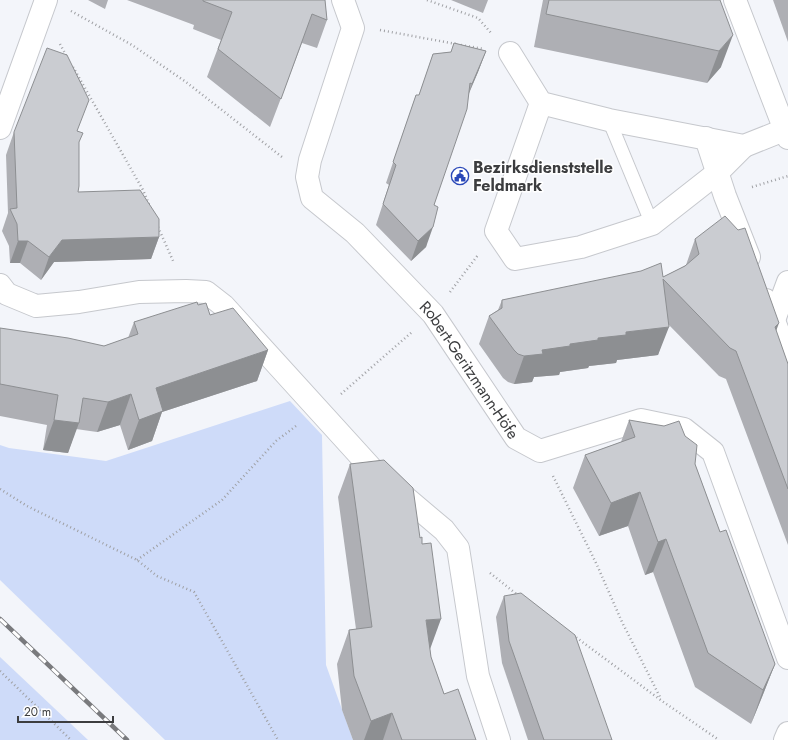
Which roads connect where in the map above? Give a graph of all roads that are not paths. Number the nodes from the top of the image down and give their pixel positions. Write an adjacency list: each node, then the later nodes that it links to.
1 (343, 0): 17 (street, Robert-Geritzmann-Höfe)
2 (735, 0): 8 (street)
3 (48, 5): 7 (street)
4 (510, 53): 5 (street)
5 (540, 103): 6 (street); 12 (street)
6 (609, 120): 9 (street); 12 (lane)
7 (0, 128)
8 (787, 133): 10 (street)
9 (706, 138): 10 (street); 11 (street)
10 (744, 146): 11 (street)
11 (717, 173): 12 (street); 15 (street)
12 (652, 224)
13 (788, 282): 15 (street)
14 (0, 285): 19 (street)
15 (774, 320): 16 (street)
16 (788, 357)
17 (788, 658)
18 (788, 733): 20 (street)
19 (499, 740)
20 (785, 740)

